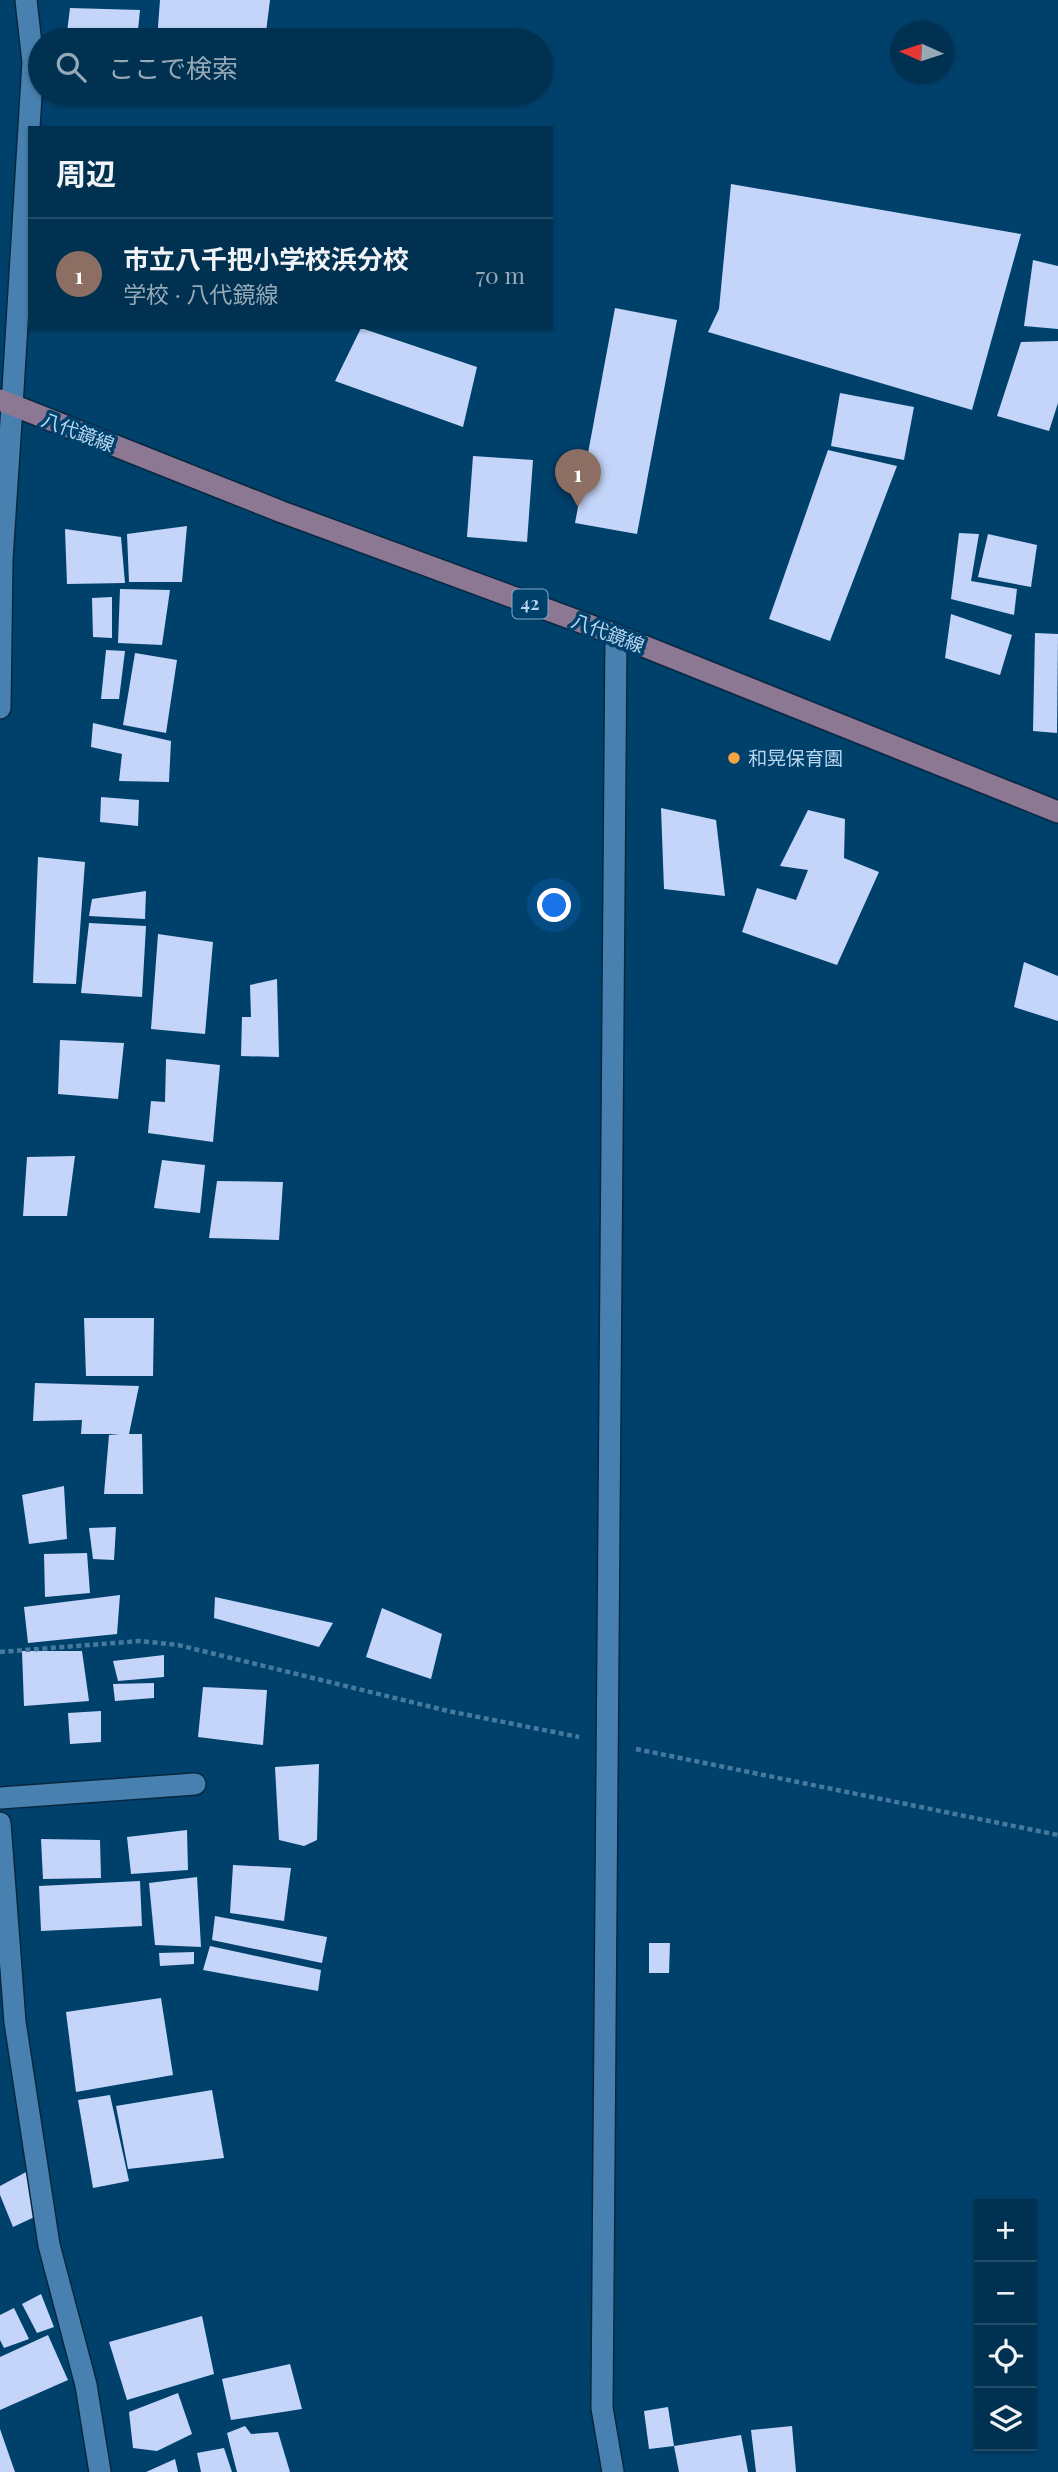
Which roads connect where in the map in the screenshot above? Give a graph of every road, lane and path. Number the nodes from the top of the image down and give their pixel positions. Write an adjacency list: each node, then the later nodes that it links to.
1 (26, 0): 2 (street)
2 (29, 28)
3 (30, 105): 4 (street)
4 (6, 403): 5 (main road, 八代鏡線 / 42); 6 (street)
5 (616, 635): 7 (main road, 八代鏡線 / 42); 9 (street)
6 (0, 708)
7 (1058, 812)
8 (0, 1651): 9 (path)
9 (606, 1743): 13 (path); 16 (street)
10 (195, 1784): 11 (street)
11 (0, 1798)
12 (0, 1823): 14 (street)
13 (1058, 1835)
14 (1, 1859): 15 (street)
15 (100, 2472)
16 (613, 2472)

